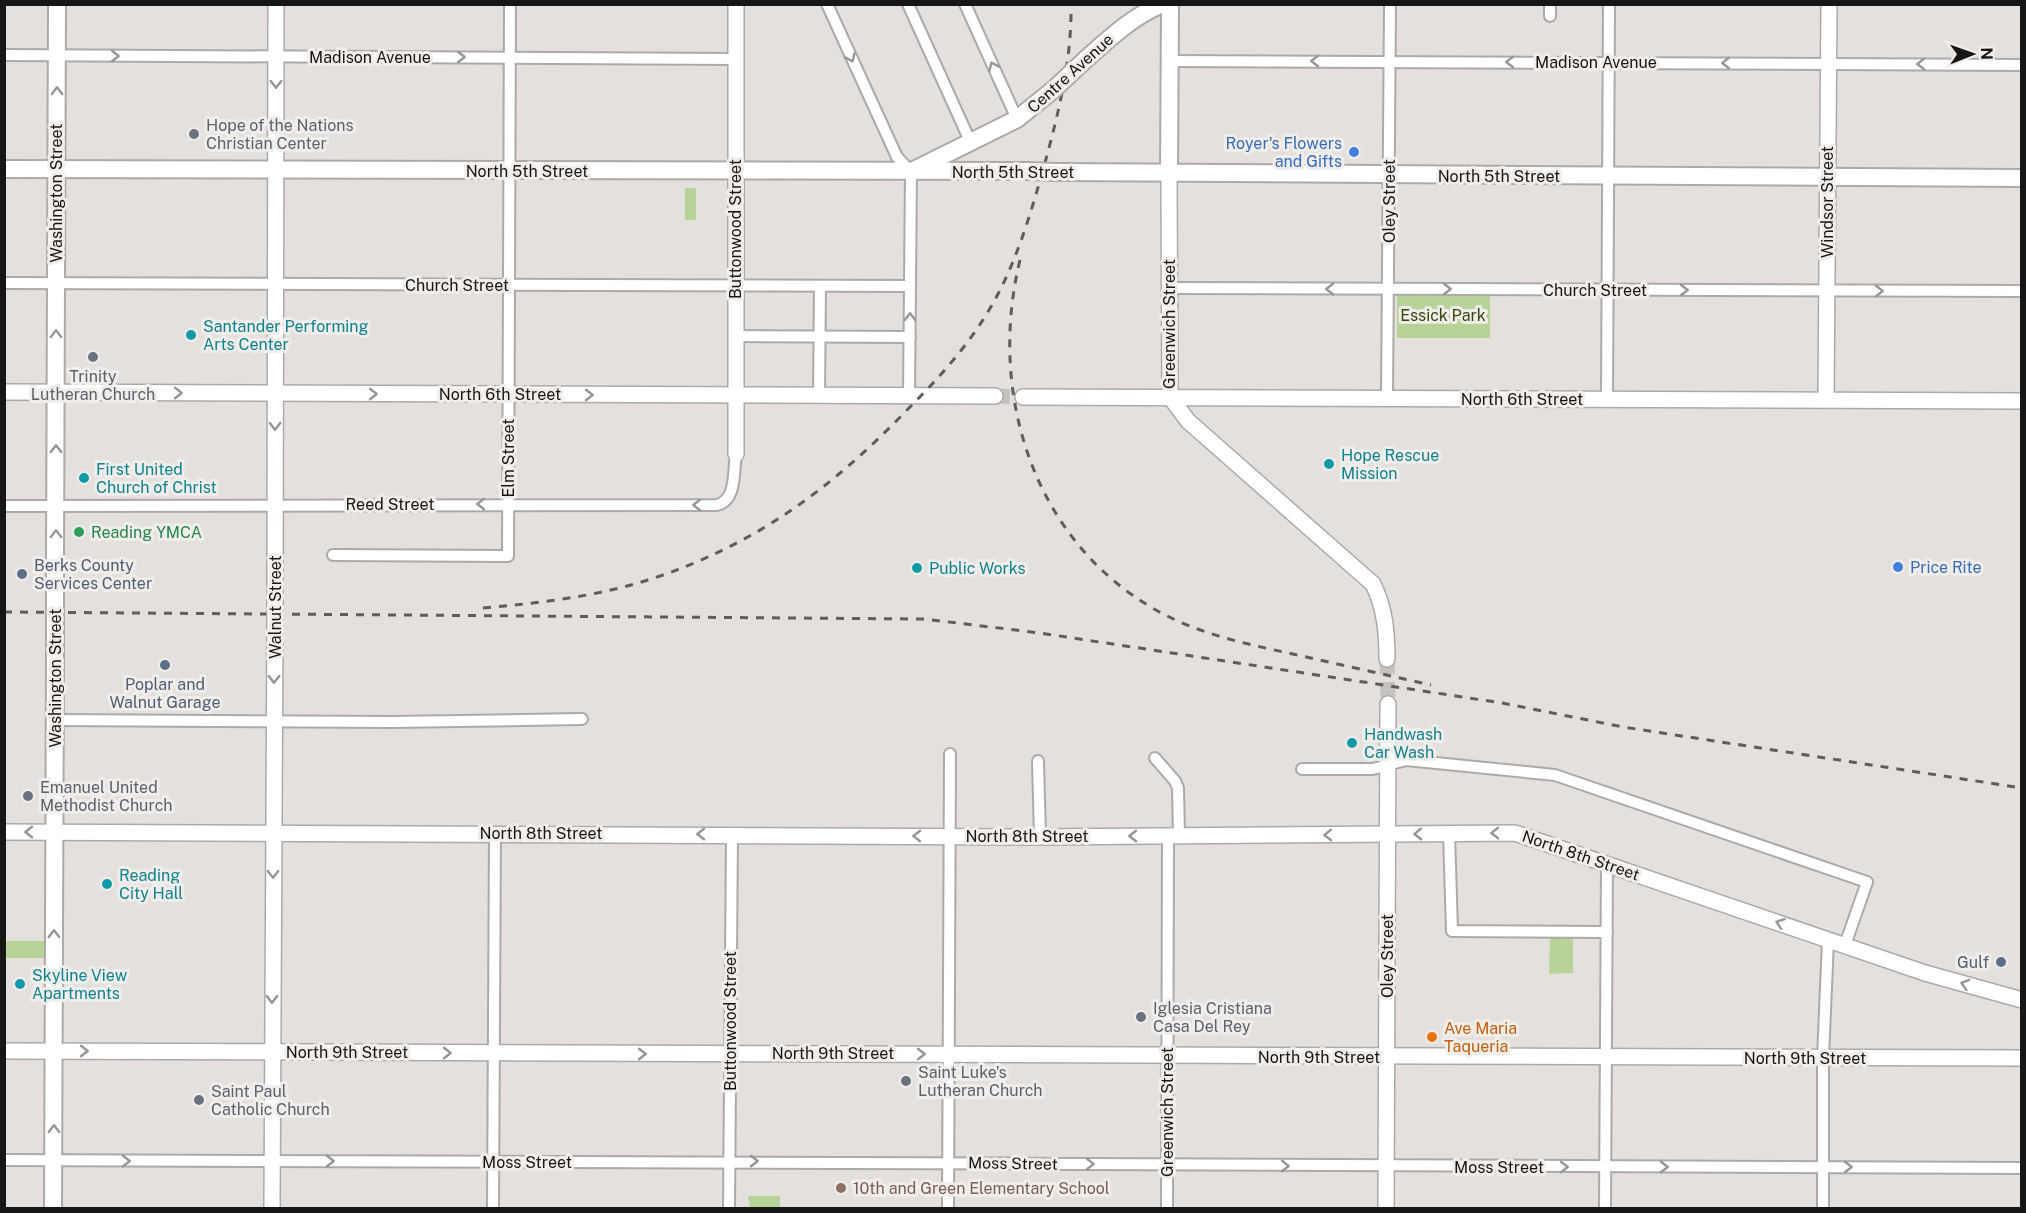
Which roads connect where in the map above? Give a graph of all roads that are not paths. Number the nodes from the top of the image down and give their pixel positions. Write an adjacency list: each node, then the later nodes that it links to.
1 (57, 4): 14 (main road, Washington Street)
2 (276, 4): 15 (street, Walnut Street)
3 (510, 4): 16 (street, Elm Street)
4 (736, 4): 17 (street, Buttonwood Street)
5 (827, 4): 30 (street, one-way to 30)
6 (908, 4): 24 (street)
7 (965, 4): 23 (street, one-way to 7)
8 (1162, 4): 23 (main road, Centre Avenue, bridge)
9 (1170, 4): 18 (main road, Greenwich Street)
10 (1390, 4): 19 (street, Oley Street)
11 (1609, 4): 20 (street)
12 (1828, 4): 21 (street, Windsor Street)
13 (4, 55): 14 (street, Madison Avenue)
14 (57, 55): 15 (street, Madison Avenue, one-way to 15); 26 (main road, Washington Street, one-way to 14)
15 (276, 56): 16 (street, Madison Avenue, one-way to 16); 27 (street, Walnut Street, one-way to 27)
16 (509, 57): 17 (street, Madison Avenue); 28 (street, Elm Street)
17 (736, 59): 29 (street, Buttonwood Street)
18 (1170, 61): 19 (street, Madison Avenue, one-way to 18); 31 (main road, Greenwich Street)
19 (1389, 62): 20 (street, Madison Avenue, one-way to 19); 32 (street, Oley Street)
20 (1609, 63): 21 (street, Madison Avenue, one-way to 20); 33 (street)
21 (1828, 65): 22 (street, Madison Avenue, one-way to 21); 34 (street, Windsor Street)
22 (2022, 65)
23 (1017, 119): 24 (main road, Centre Avenue)
24 (970, 141): 30 (main road, Centre Avenue)
25 (4, 169): 26 (main road, North 5th Street)
26 (56, 169): 27 (main road, North 5th Street); 37 (main road, Washington Street)
27 (276, 170): 28 (main road, North 5th Street); 38 (street, Walnut Street)
28 (509, 170): 29 (main road, North 5th Street); 39 (street, Elm Street)
29 (735, 172): 30 (main road, North 5th Street); 40 (street, Buttonwood Street)
30 (911, 172): 31 (main road, North 5th Street, bridge); 42 (street)
31 (1169, 174): 32 (main road, North 5th Street); 43 (street, Greenwich Street)
32 (1389, 175): 33 (main road, North 5th Street); 44 (street, Oley Street)
33 (1608, 176): 34 (main road, North 5th Street); 45 (street)
34 (1828, 177): 35 (main road, North 5th Street); 46 (street, Windsor Street)
35 (2022, 178)
36 (4, 283): 37 (street, Church Street)
37 (56, 283): 38 (street, Church Street); 52 (main road, Washington Street, one-way to 37)
38 (276, 283): 39 (street, Church Street); 53 (street, Walnut Street)
39 (509, 285): 40 (street, Church Street); 54 (street, Elm Street)
40 (735, 286): 41 (street, Church Street); 48 (street, Buttonwood Street)
41 (820, 286): 42 (street, Church Street); 49 (street)
42 (910, 286): 50 (street, one-way to 42)
43 (1169, 288): 44 (street, Church Street, one-way to 43); 60 (street, Greenwich Street)
44 (1388, 288): 45 (street, Church Street, one-way to 45); 61 (street, Oley Street)
45 (1607, 290): 46 (street, Church Street, one-way to 46); 62 (street)
46 (1827, 290): 47 (street, Church Street, one-way to 47); 63 (street, Windsor Street)
47 (2022, 291)
48 (735, 336): 49 (street); 55 (street, Buttonwood Street)
49 (819, 336): 50 (street); 56 (street)
50 (910, 337): 57 (street)
51 (4, 393): 52 (street, North 6th Street)
52 (56, 393): 53 (street, North 6th Street, one-way to 53); 69 (main road, Washington Street, one-way to 52)
53 (275, 393): 54 (street, North 6th Street, one-way to 54); 67 (street, Walnut Street, one-way to 67)
54 (508, 394): 55 (street, North 6th Street, one-way to 55); 66 (street, Elm Street)
55 (734, 395): 56 (street, North 6th Street); 65 (street, Buttonwood Street)
56 (819, 396): 57 (street, North 6th Street)
57 (909, 396): 58 (street, North 6th Street)
58 (995, 396)
59 (1023, 396): 60 (street, North 6th Street)
60 (1170, 397): 61 (street, North 6th Street); 71 (street, Greenwich Street)
61 (1388, 398): 62 (street, North 6th Street)
62 (1607, 399): 63 (street, North 6th Street)
63 (1826, 400): 64 (street, North 6th Street)
64 (2022, 402)
65 (736, 454): 66 (street, Reed Street, one-way to 66)
66 (508, 504): 67 (street, Reed Street, one-way to 67); 70 (street, Elm Street)
67 (275, 505): 69 (street, Reed Street); 75 (street, Walnut Street, one-way to 75)
68 (4, 506): 69 (street, Reed Street)
69 (56, 506): 74 (main road, Washington Street, one-way to 69, bridge)
70 (333, 555)
71 (1387, 659)
72 (1388, 704): 79 (street, Oley Street)
73 (582, 719): 75 (street)
74 (54, 720): 75 (street); 82 (main road, Washington Street)
75 (274, 722): 83 (street, Walnut Street)
76 (950, 754): 88 (street)
77 (1155, 758): 89 (street, Greenwich Street)
78 (1038, 761): 90 (street)
79 (1388, 765): 80 (street); 87 (street, Oley Street); 94 (street)
80 (1302, 769)
81 (4, 831): 82 (street, North 8th Street, one-way to 81)
82 (54, 832): 83 (street, North 8th Street); 97 (main road, Washington Street, one-way to 82)
83 (273, 832): 84 (street, North 8th Street); 98 (street, Walnut Street, one-way to 98)
84 (495, 833): 86 (street, North 8th Street, one-way to 84); 99 (street)
85 (1449, 833): 87 (street, North 8th Street, one-way to 87); 91 (street, North 8th Street, one-way to 85); 92 (street)
86 (732, 834): 88 (street, North 8th Street, one-way to 86); 100 (street, Buttonwood Street)
87 (1387, 834): 89 (street, North 8th Street, one-way to 89); 103 (street, Oley Street)
88 (950, 836): 90 (street, North 8th Street); 101 (street)
89 (1174, 836): 90 (street, North 8th Street, one-way to 90); 102 (street, Greenwich Street)
90 (1040, 837)
91 (1607, 864): 92 (street); 93 (street, North 8th Street, one-way to 91)
92 (1606, 932): 104 (street)
93 (1828, 940): 94 (street, North 8th Street); 105 (street)
94 (1845, 945): 95 (street, North 8th Street, one-way to 94)
95 (2022, 1000)
96 (4, 1051): 97 (street, North 9th Street)
97 (54, 1051): 98 (street, North 9th Street, one-way to 98); 108 (main road, Washington Street, one-way to 97)
98 (272, 1052): 99 (street, North 9th Street, one-way to 99); 109 (street, Walnut Street)
99 (493, 1053): 100 (street, North 9th Street, one-way to 100); 112 (street)
100 (730, 1054): 101 (street, North 9th Street, one-way to 101); 110 (street, Buttonwood Street)
101 (948, 1054): 102 (street, North 9th Street); 111 (street)
102 (1167, 1056): 103 (street, North 9th Street); 113 (street, Greenwich Street)
103 (1387, 1058): 104 (street, North 9th Street); 114 (street, Oley Street)
104 (1606, 1058): 105 (street, North 9th Street); 116 (street)
105 (1823, 1058): 106 (street, North 9th Street); 115 (street)
106 (2022, 1058)
107 (4, 1160): 108 (street, Moss Street)
108 (54, 1161): 109 (street, Moss Street, one-way to 109); 118 (main road, Washington Street)
109 (272, 1161): 112 (street, Moss Street, one-way to 112); 119 (street, Walnut Street)
110 (729, 1161): 111 (street, Moss Street, one-way to 111); 112 (street, Moss Street); 121 (street, Buttonwood Street)
111 (948, 1161): 113 (street, Moss Street, one-way to 113); 122 (street)
112 (493, 1162): 120 (street)
113 (1167, 1165): 114 (street, Moss Street, one-way to 114); 123 (street, Greenwich Street)
114 (1386, 1167): 116 (street, Moss Street, one-way to 116); 124 (street, Oley Street)
115 (1823, 1167): 116 (street, Moss Street, one-way to 115); 117 (street, Moss Street, one-way to 117); 126 (street)
116 (1605, 1168): 125 (street)
117 (2022, 1168)
118 (53, 1209)
119 (272, 1209)
120 (493, 1209)
121 (729, 1209)
122 (948, 1209)
123 (1167, 1209)
124 (1386, 1209)
125 (1605, 1209)
126 (1822, 1209)

